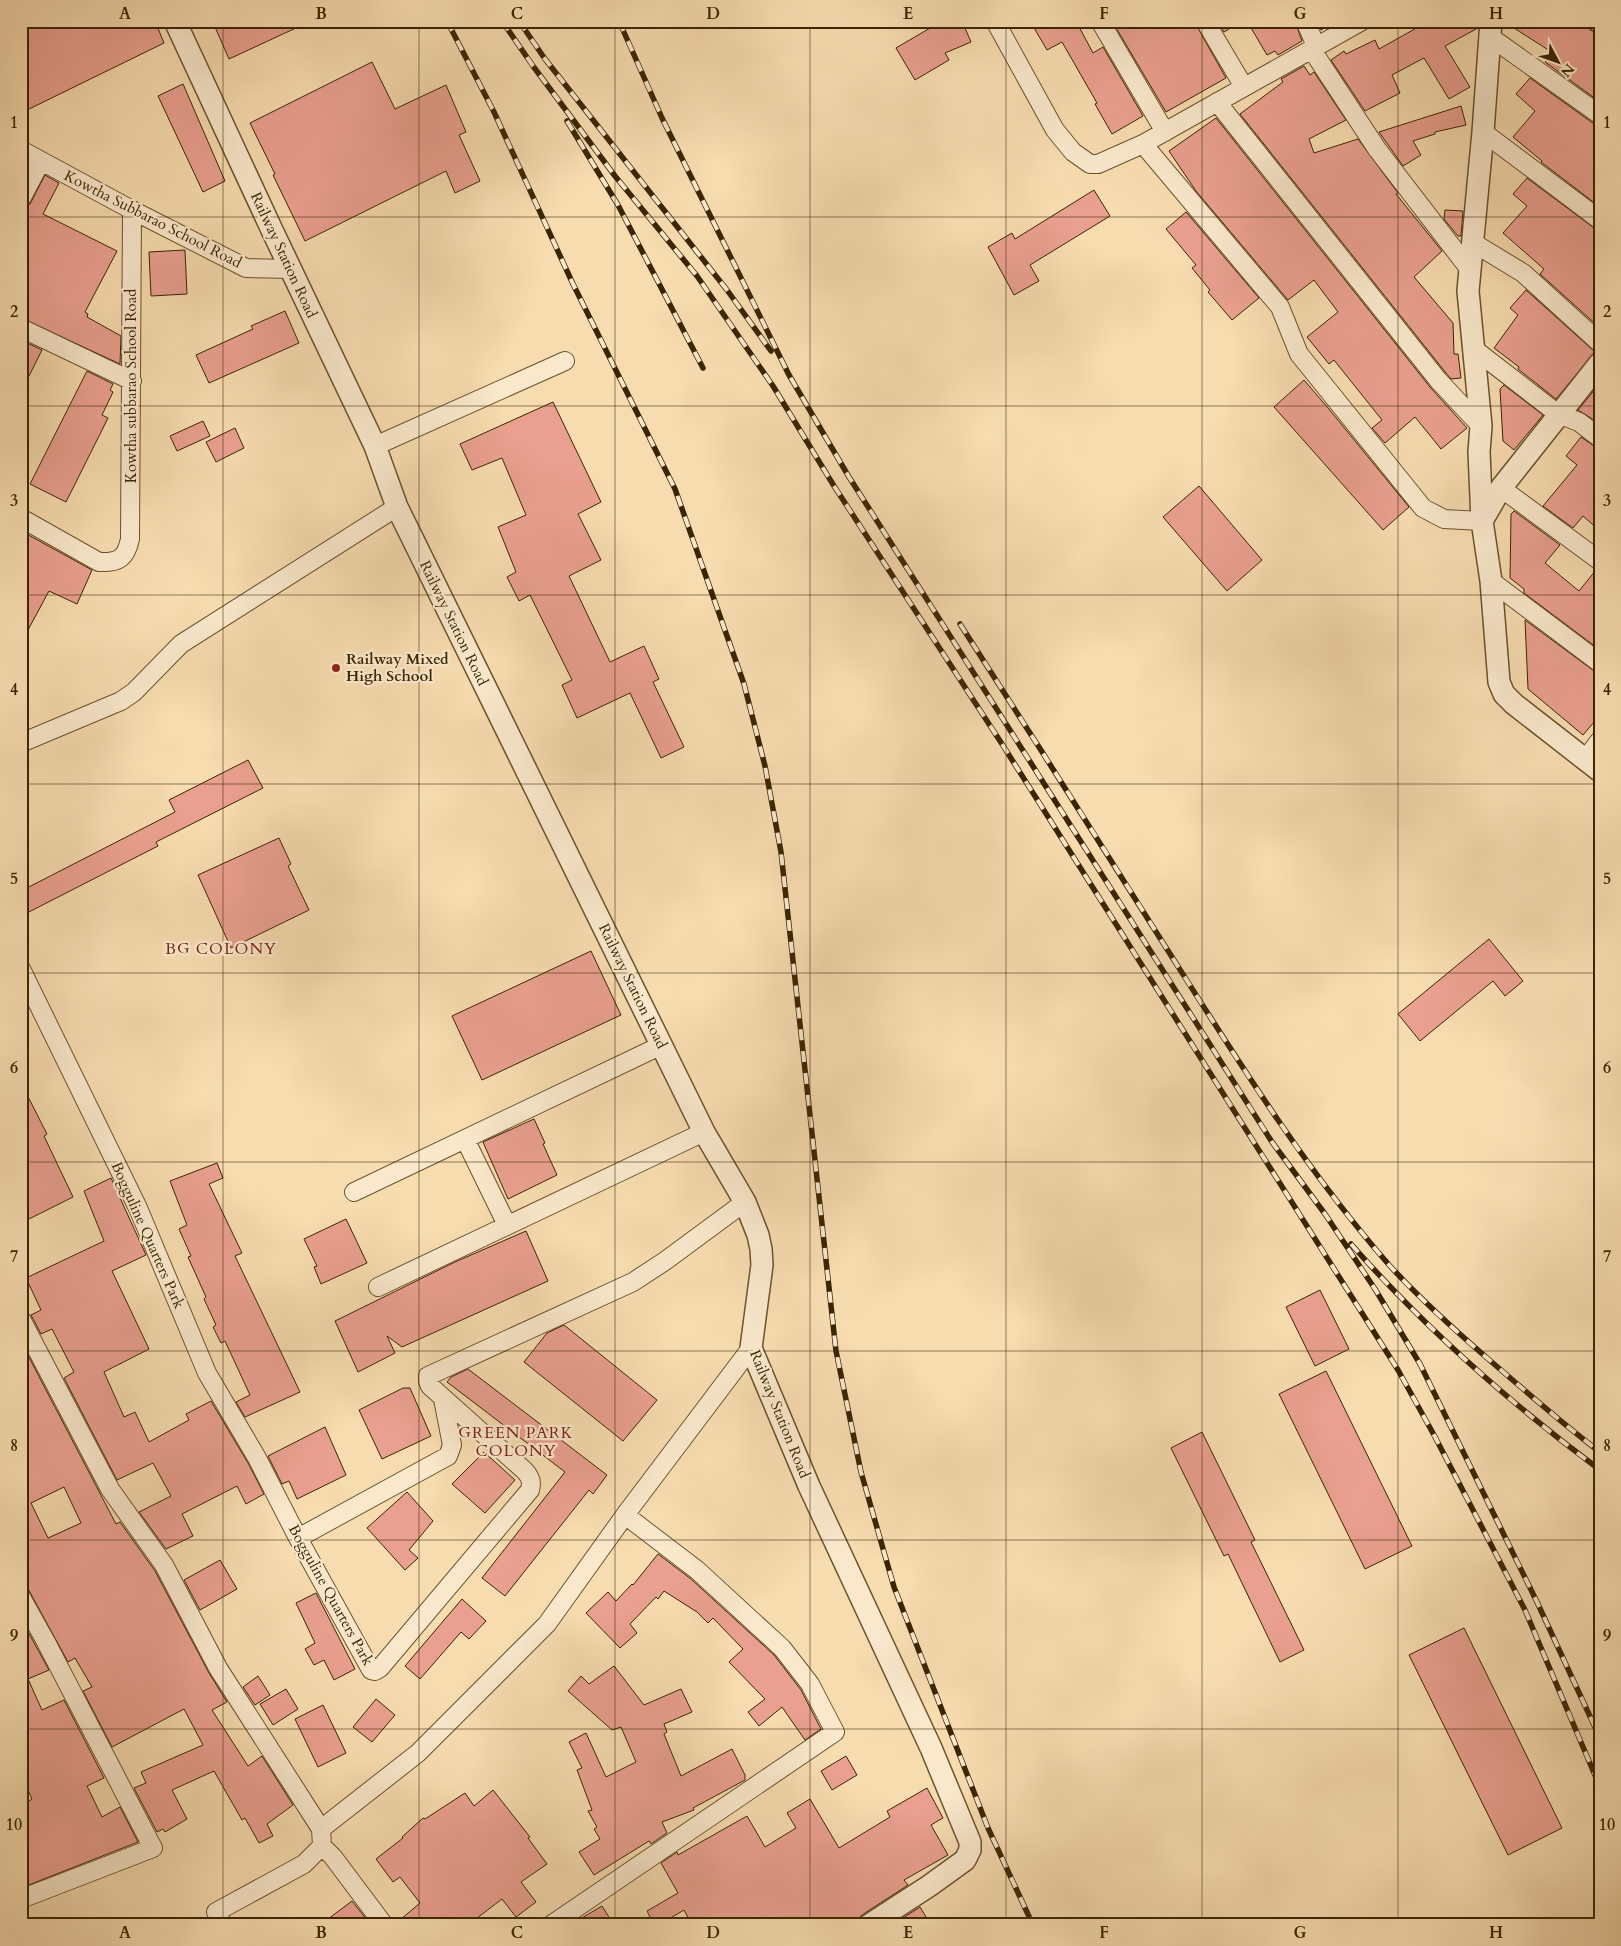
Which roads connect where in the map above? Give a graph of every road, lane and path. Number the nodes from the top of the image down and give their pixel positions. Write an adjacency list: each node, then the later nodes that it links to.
1 (175, 21): 23 (street, Railway Station Road)
2 (995, 21): 16 (street)
3 (1100, 21): 14 (street)
4 (1205, 21): 11 (street)
5 (1305, 21): 10 (street)
6 (1362, 21): 10 (street)
7 (1596, 21): 8 (street)
8 (1600, 24)
9 (1490, 29): 13 (street); 15 (street)
10 (1314, 49): 11 (street); 24 (street)
11 (1244, 87): 12 (street)
12 (1217, 102): 14 (street); 32 (street)
13 (1600, 115)
14 (1165, 132): 16 (street)
15 (1483, 132): 21 (street); 22 (street)
16 (1143, 144): 38 (street)
17 (21, 150): 18 (street, Kowtha Subbarao School Road)
18 (41, 161): 19 (street); 20 (street, Kowtha Subbarao School Road)
19 (21, 199)
20 (132, 210): 23 (street, Kowtha Subbarao School Road); 30 (street, Kowtha subbarao School Road)
21 (1600, 220)
22 (1472, 242): 24 (street); 26 (street)
23 (291, 270): 34 (street, Railway Station Road)
24 (1470, 270): 27 (street)
25 (21, 328): 30 (street)
26 (1600, 343)
27 (1474, 349): 31 (street); 32 (street)
28 (565, 361): 34 (street)
29 (1600, 362): 31 (street)
30 (132, 381): 37 (street, Kowtha subbarao School Road)
31 (1558, 414): 33 (street); 35 (street)
32 (1481, 426): 38 (street)
33 (1600, 438)
34 (375, 446): 36 (street, Railway Station Road)
35 (1501, 488): 38 (street); 39 (street)
36 (397, 507): 43 (street); 46 (street, Railway Station Road)
37 (21, 518)
38 (1482, 521): 40 (street)
39 (1600, 562)
40 (1491, 581): 41 (street); 44 (street)
41 (1600, 663)
42 (1600, 740): 44 (street)
43 (21, 743)
44 (1592, 765)
45 (21, 969): 57 (street, Bogguline Quarters Park)
46 (662, 1045): 47 (street, Railway Station Road); 48 (street)
47 (704, 1132): 50 (street, Railway Station Road); 51 (street)
48 (465, 1139): 49 (street); 51 (street)
49 (354, 1192)
50 (745, 1202): 54 (street, Railway Station Road); 55 (street, Bogguline Quarters Park)
51 (507, 1225): 52 (street)
52 (378, 1287)
53 (21, 1319): 59 (street)
54 (750, 1348): 56 (street); 64 (street, Railway Station Road)
55 (443, 1399): 57 (street); 57 (street, Bogguline Quarters Park)
56 (625, 1515): 59 (street); 63 (street)
57 (298, 1538)
58 (21, 1597): 60 (street)
59 (322, 1838): 61 (street); 62 (street)
60 (21, 1899)
61 (219, 1918)
62 (384, 1925)
63 (552, 1925)
64 (870, 1925)

